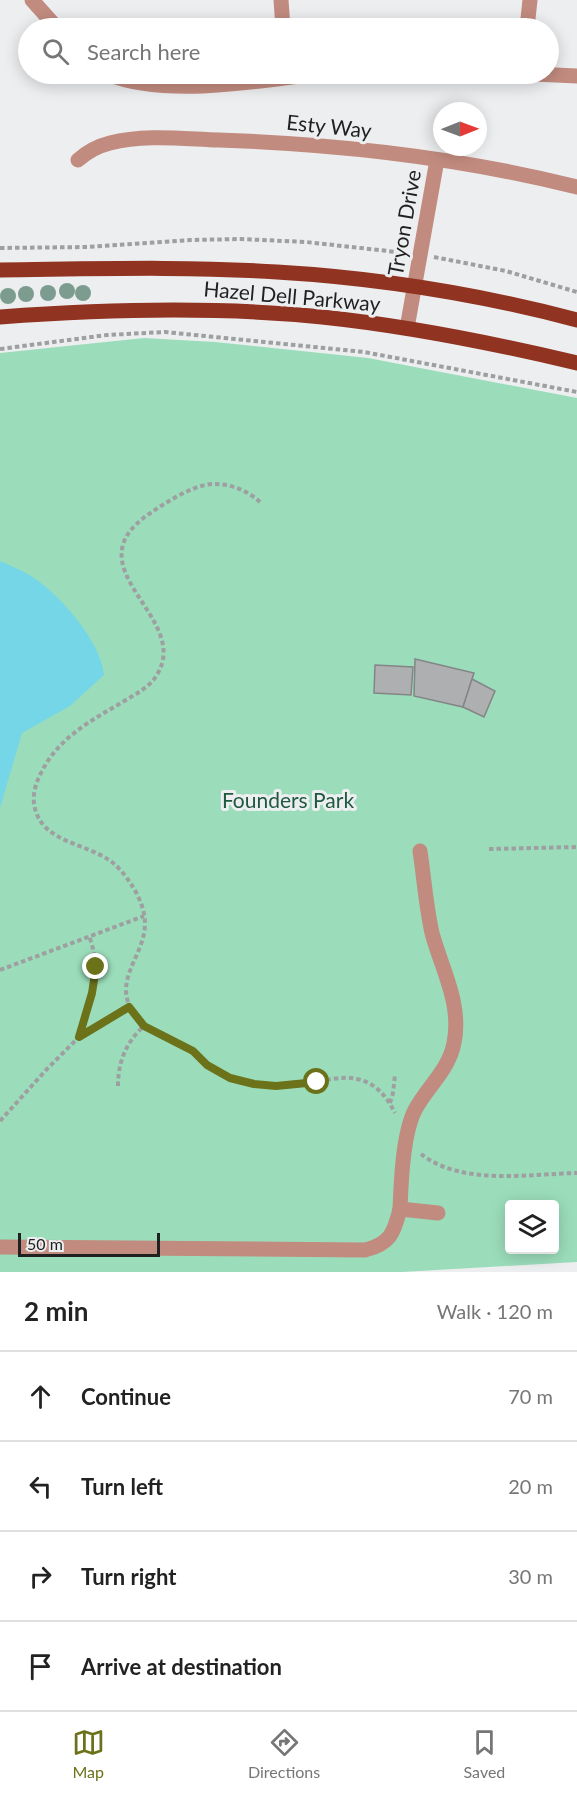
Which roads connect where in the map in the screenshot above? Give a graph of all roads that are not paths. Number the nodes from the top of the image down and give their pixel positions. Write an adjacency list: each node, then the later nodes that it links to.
1 (32, 0): 4 (street)
2 (281, 0): 5 (street)
3 (530, 0): 6 (street)
4 (48, 18)
5 (282, 18)
6 (528, 18)
7 (559, 75): 8 (street)
8 (577, 76)
9 (78, 160): 10 (street, Esty Way)
10 (437, 160): 11 (street, Esty Way); 13 (street, Tryon Drive)
11 (577, 187)
12 (0, 270): 13 (main road, Hazel Dell Parkway)
13 (416, 286): 15 (main road, Hazel Dell Parkway); 16 (street, Tryon Drive)
14 (0, 317): 16 (main road, Hazel Dell Parkway)
15 (577, 320)
16 (407, 328): 17 (main road, Hazel Dell Parkway)
17 (577, 363)
18 (420, 851): 19 (street)
19 (400, 1209): 20 (street); 21 (street)
20 (438, 1213)
21 (0, 1247)

